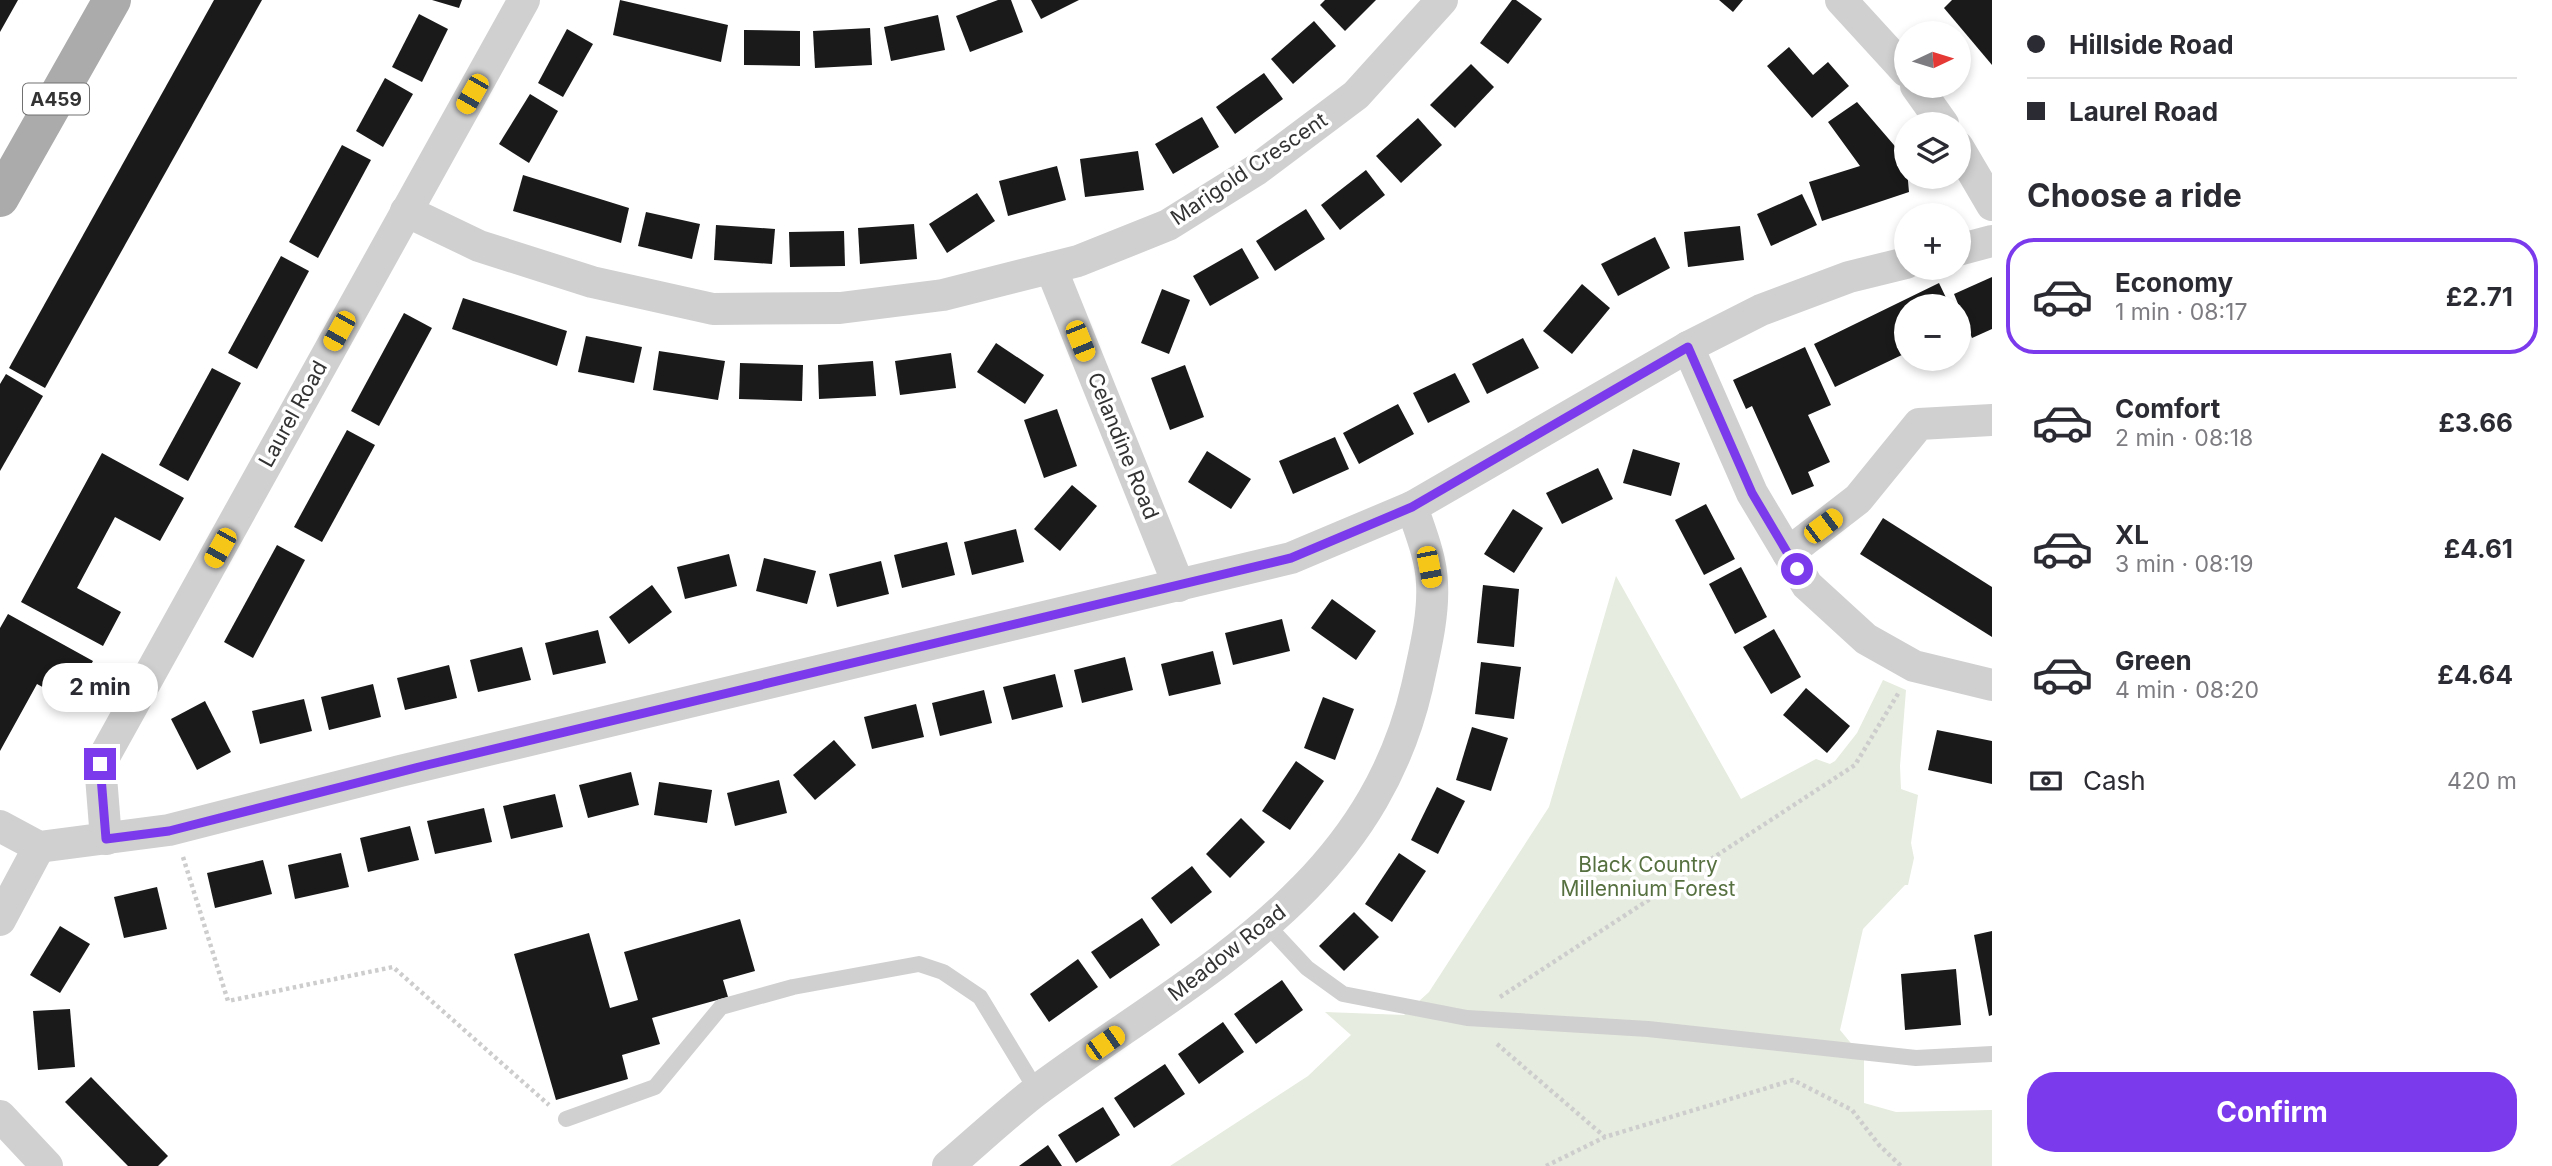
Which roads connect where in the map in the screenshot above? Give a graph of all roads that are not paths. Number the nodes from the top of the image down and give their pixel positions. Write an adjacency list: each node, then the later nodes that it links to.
1 (111, 0): 7 (main road, A459)
2 (524, 0): 9 (street, Laurel Road)
3 (1442, 0): 13 (street, Marigold Crescent)
4 (1841, 0): 5 (street)
5 (1894, 58)
6 (1971, 169): 8 (street)
7 (0, 198)
8 (1992, 205)
9 (406, 211): 13 (street, Marigold Crescent); 21 (street, Laurel Road)
10 (1992, 241): 11 (street)
11 (1971, 247)
12 (1894, 266): 14 (street)
13 (1051, 268): 18 (street, Celandine Road)
14 (1688, 347): 16 (street); 17 (street)
15 (1992, 420): 17 (street)
16 (1412, 507): 18 (street); 24 (street, Meadow Road)
17 (1787, 553): 19 (street)
18 (1179, 586): 21 (street)
19 (1992, 685)
20 (0, 826): 22 (street)
21 (106, 839): 22 (street)
22 (39, 847): 23 (street)
23 (0, 919)
24 (1267, 925): 25 (lane); 26 (street, Meadow Road)
25 (1992, 1054)
26 (1038, 1091): 28 (lane); 30 (street, Meadow Road)
27 (0, 1116): 29 (street)
28 (565, 1119)
29 (47, 1166)
30 (948, 1166)

